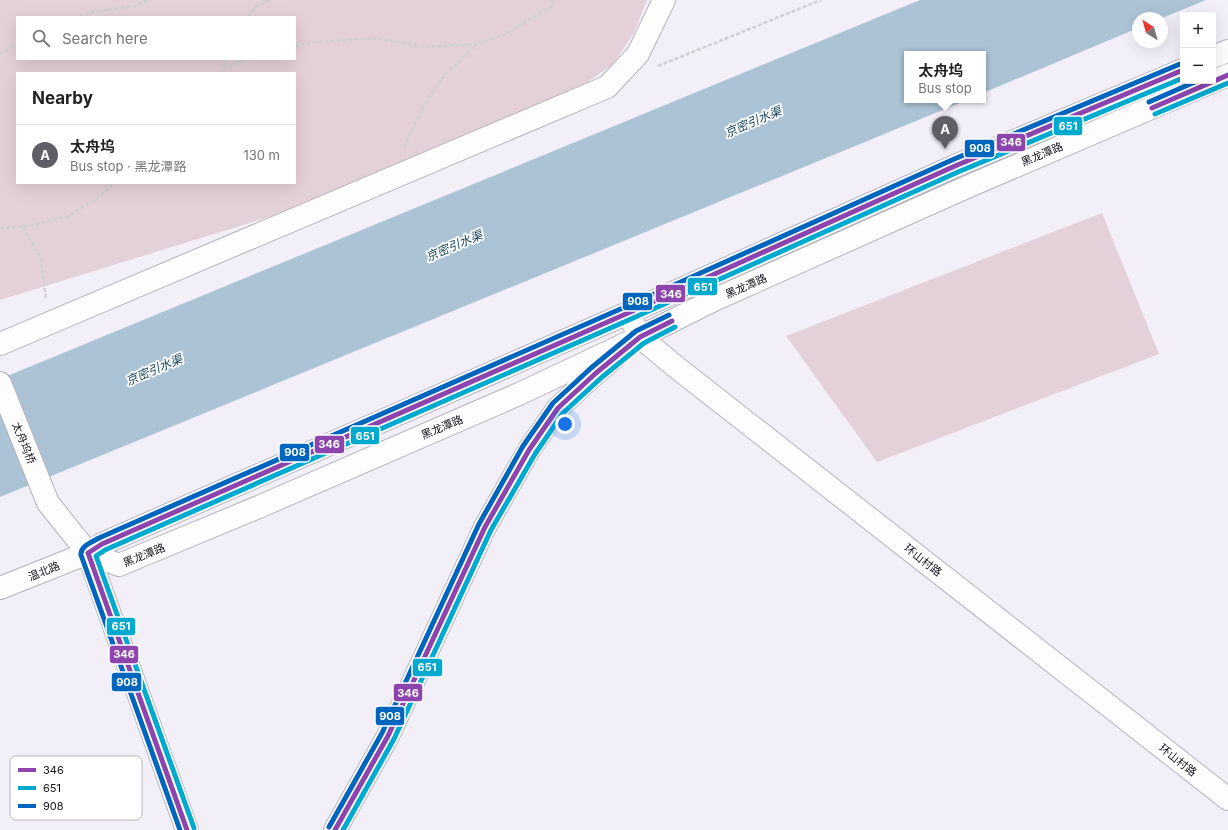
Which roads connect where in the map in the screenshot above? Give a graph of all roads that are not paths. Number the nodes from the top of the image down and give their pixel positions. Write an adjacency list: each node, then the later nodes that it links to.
1 (664, 0): 8 (main road)
2 (1228, 51): 3 (main road)
3 (1216, 56)
4 (1180, 71): 6 (main road, 黑龙潭路)
5 (1228, 75): 7 (main road, 黑龙潭路)
6 (628, 313): 7 (main road, 环山村路); 10 (main road, 黑龙潭路)
7 (640, 337): 10 (main road, 黑龙潭路); 12 (main road, 环山村路); 14 (main road)
8 (0, 344)
9 (0, 383): 10 (main road, 太舟坞桥)
10 (88, 553): 11 (main road, 温北路); 13 (main road)
11 (0, 588)
12 (1228, 799)
13 (187, 830)
14 (335, 830)

